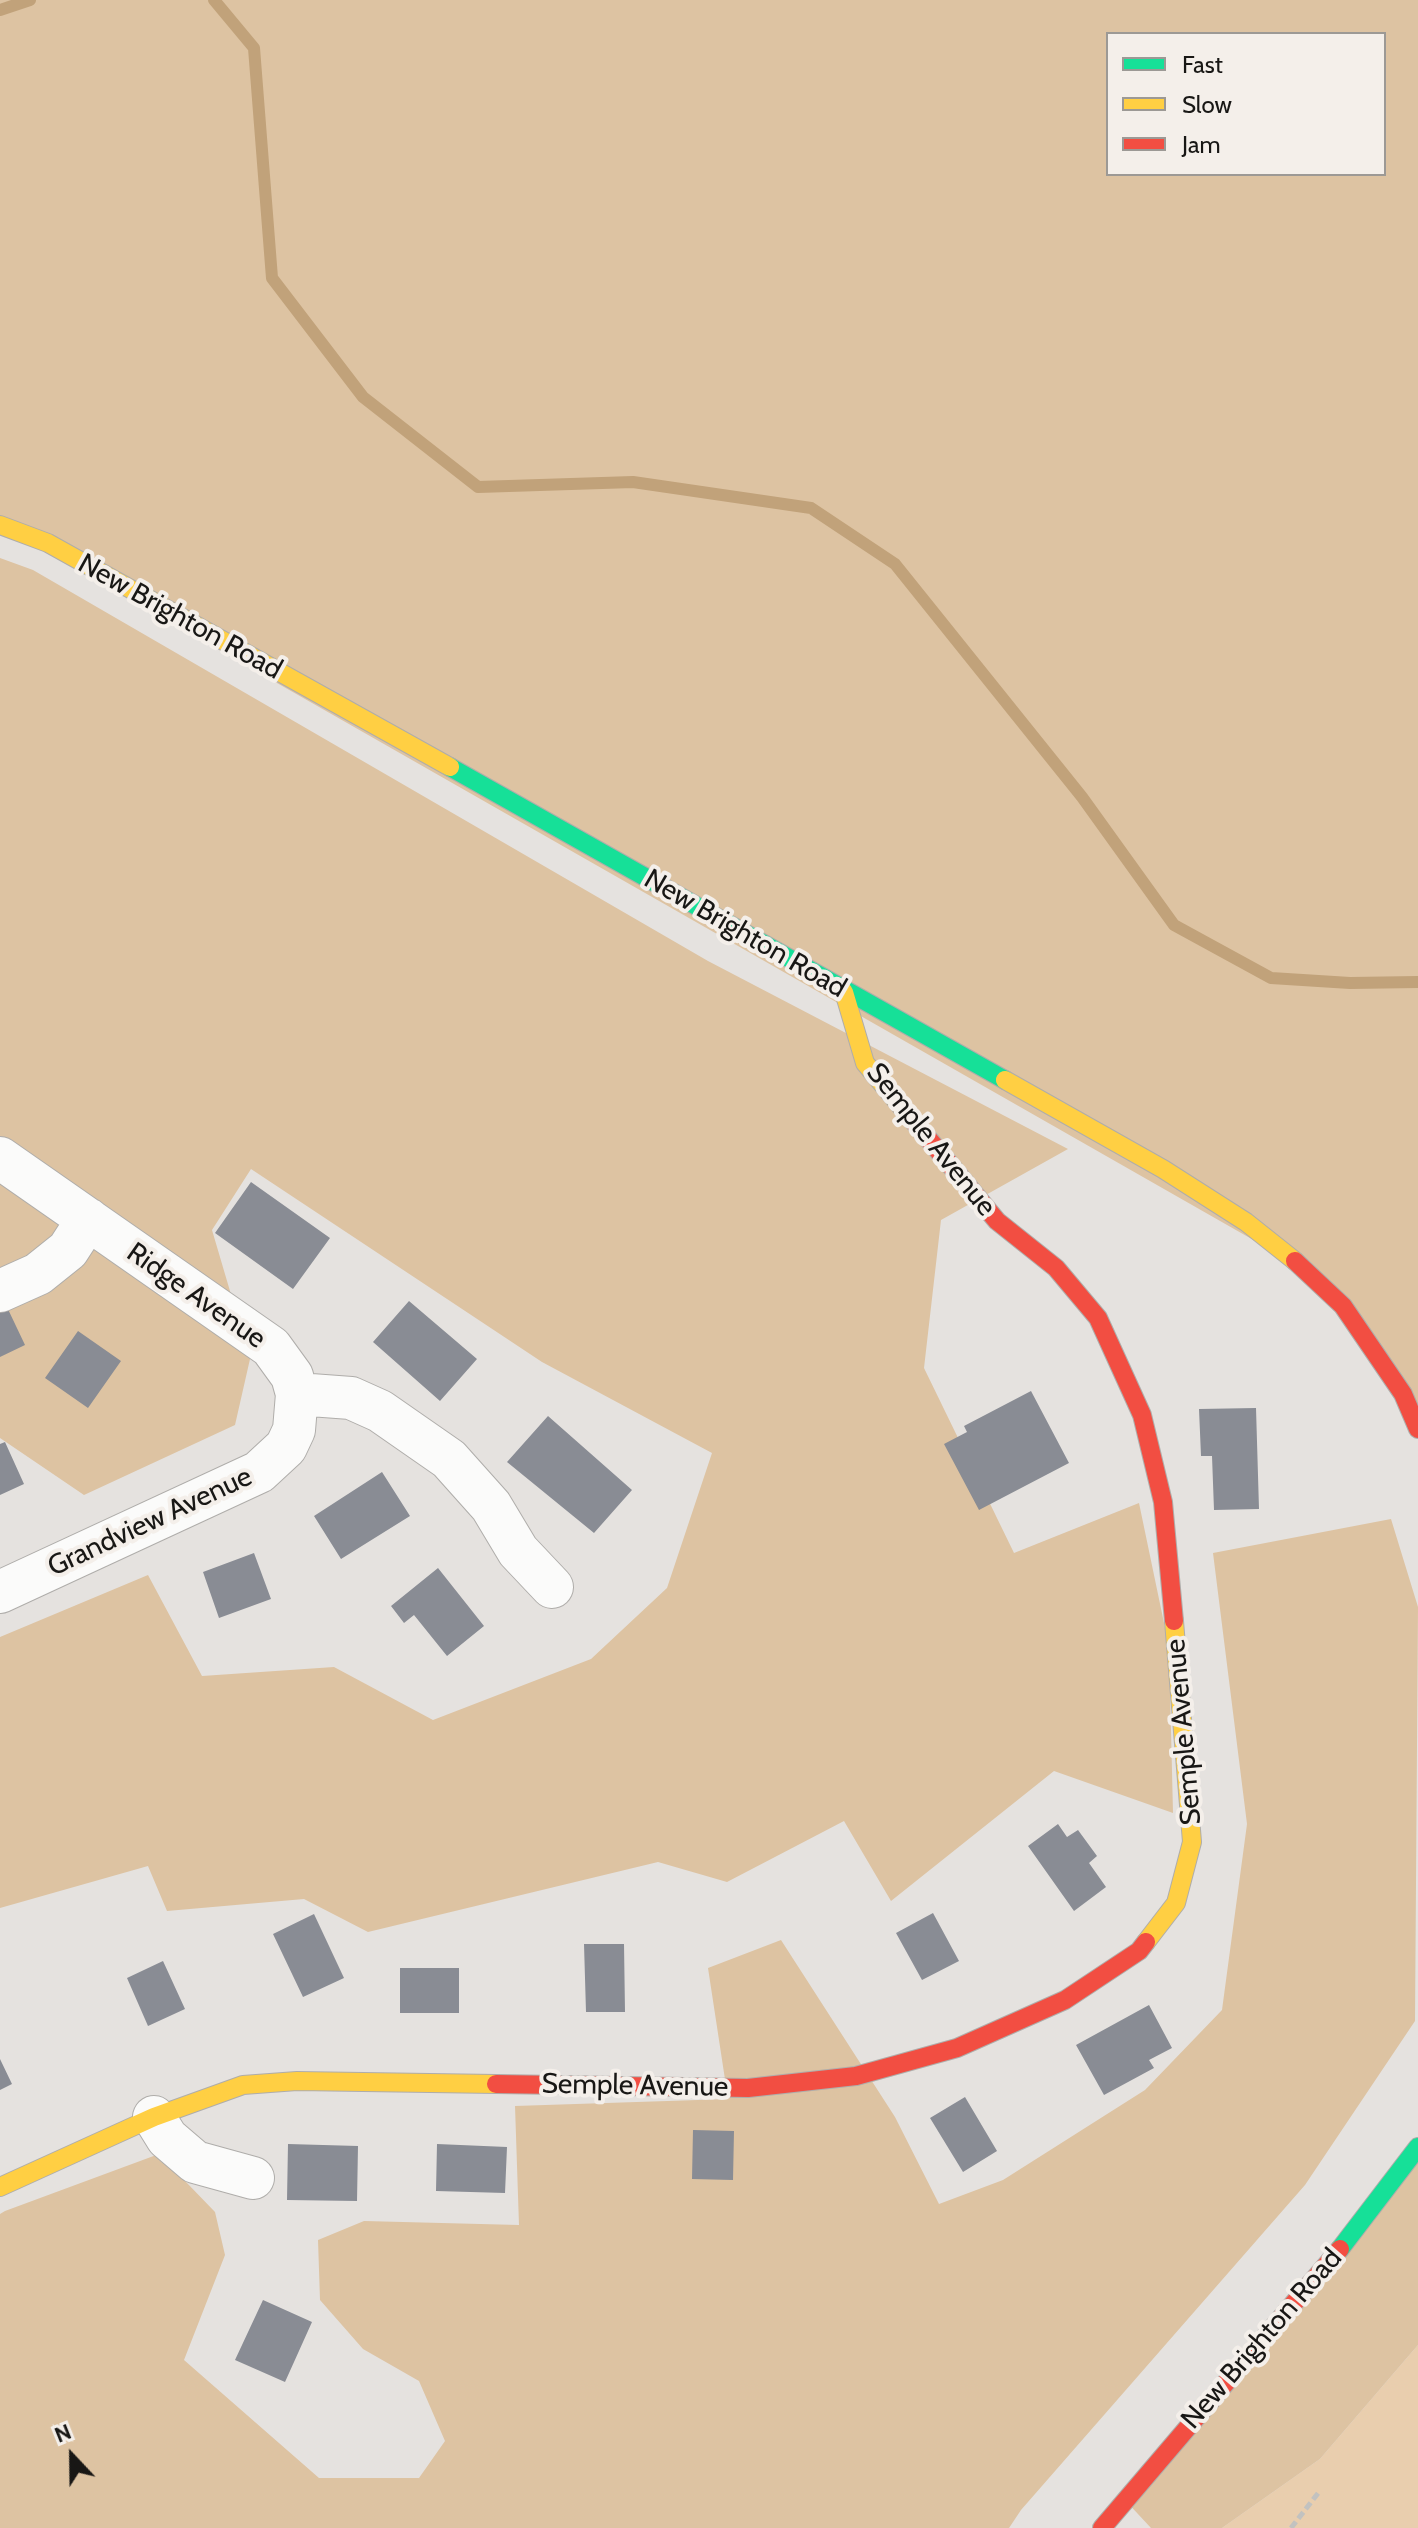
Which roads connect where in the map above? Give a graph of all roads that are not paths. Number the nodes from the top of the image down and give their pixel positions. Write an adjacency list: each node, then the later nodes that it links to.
1 (0, 525): 2 (street, New Brighton Road)
2 (844, 992): 7 (street, New Brighton Road); 10 (street, Semple Avenue)
3 (0, 1158): 4 (street, Ridge Avenue)
4 (88, 1219): 5 (street); 6 (street, Ridge Avenue)
5 (0, 1291)
6 (297, 1394): 8 (street); 9 (street, Grandview Avenue)
7 (1418, 1429)
8 (552, 1587)
9 (0, 1592)
10 (154, 2117): 12 (street); 13 (street, Semple Avenue)
11 (1418, 2147): 14 (street, New Brighton Road)
12 (253, 2178)
13 (0, 2187)
14 (1102, 2528)

